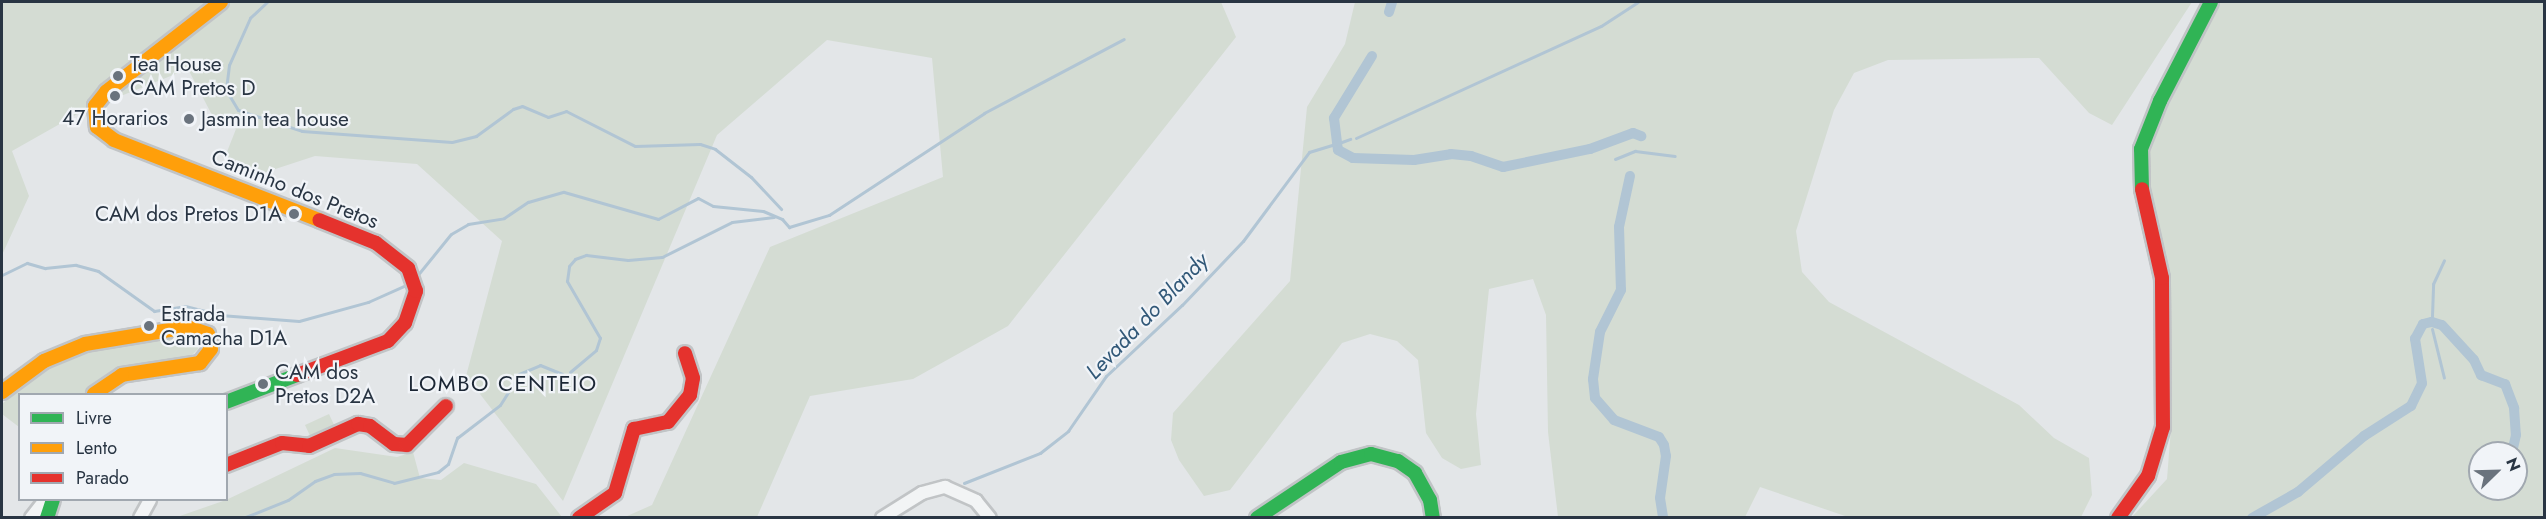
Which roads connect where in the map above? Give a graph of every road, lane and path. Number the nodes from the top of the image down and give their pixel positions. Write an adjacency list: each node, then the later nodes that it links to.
1 (221, 2): 6 (main road, Caminho dos Pretos)
2 (2211, 2): 20 (main road)
3 (685, 354): 15 (main road)
4 (2, 392): 5 (main road)
5 (95, 393)
6 (228, 401)
7 (446, 406): 8 (main road)
8 (228, 464)
9 (44, 501): 12 (street)
10 (53, 501): 13 (main road)
11 (149, 501): 14 (street)
12 (31, 518)
13 (47, 518)
14 (140, 518)
15 (579, 518)
16 (882, 518): 17 (street)
17 (990, 518)
18 (1257, 518): 19 (main road)
19 (1433, 518)
20 (2118, 518)

